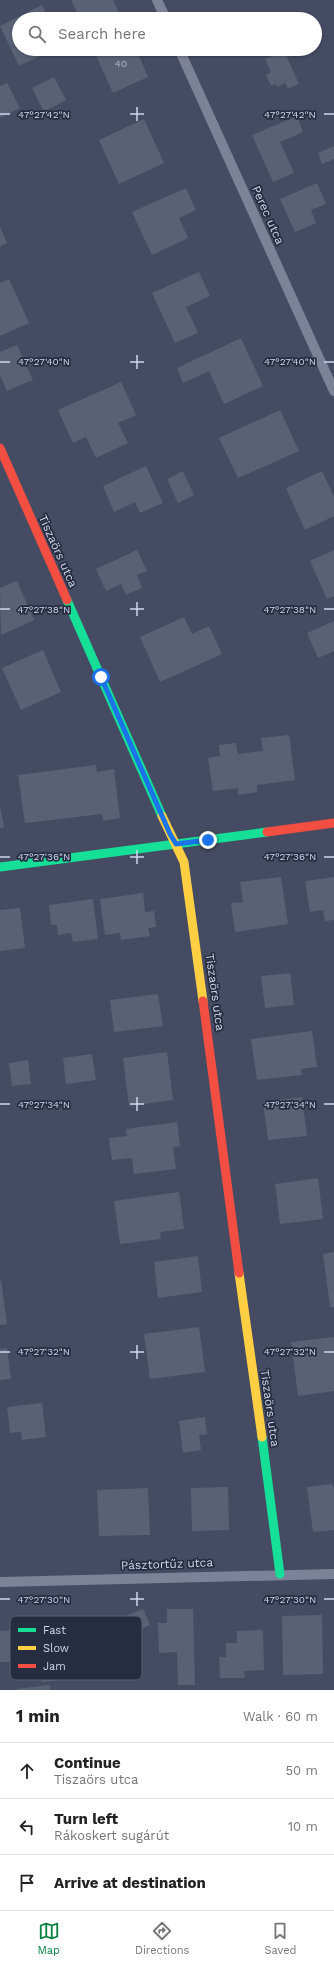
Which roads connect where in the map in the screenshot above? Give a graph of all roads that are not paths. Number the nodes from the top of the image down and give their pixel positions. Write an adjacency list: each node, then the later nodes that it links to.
1 (157, 0): 2 (street)
2 (163, 12)
3 (182, 56): 4 (street, Perec utca)
4 (334, 391)
5 (0, 448): 7 (street, Tiszaörs utca)
6 (334, 823): 7 (street)
7 (176, 844): 8 (street); 9 (street, Tiszaörs utca)
8 (0, 866)
9 (280, 1574): 10 (street, Pásztortűz utca); 11 (street, Pásztortűz utca)
10 (334, 1574)
11 (0, 1582)

